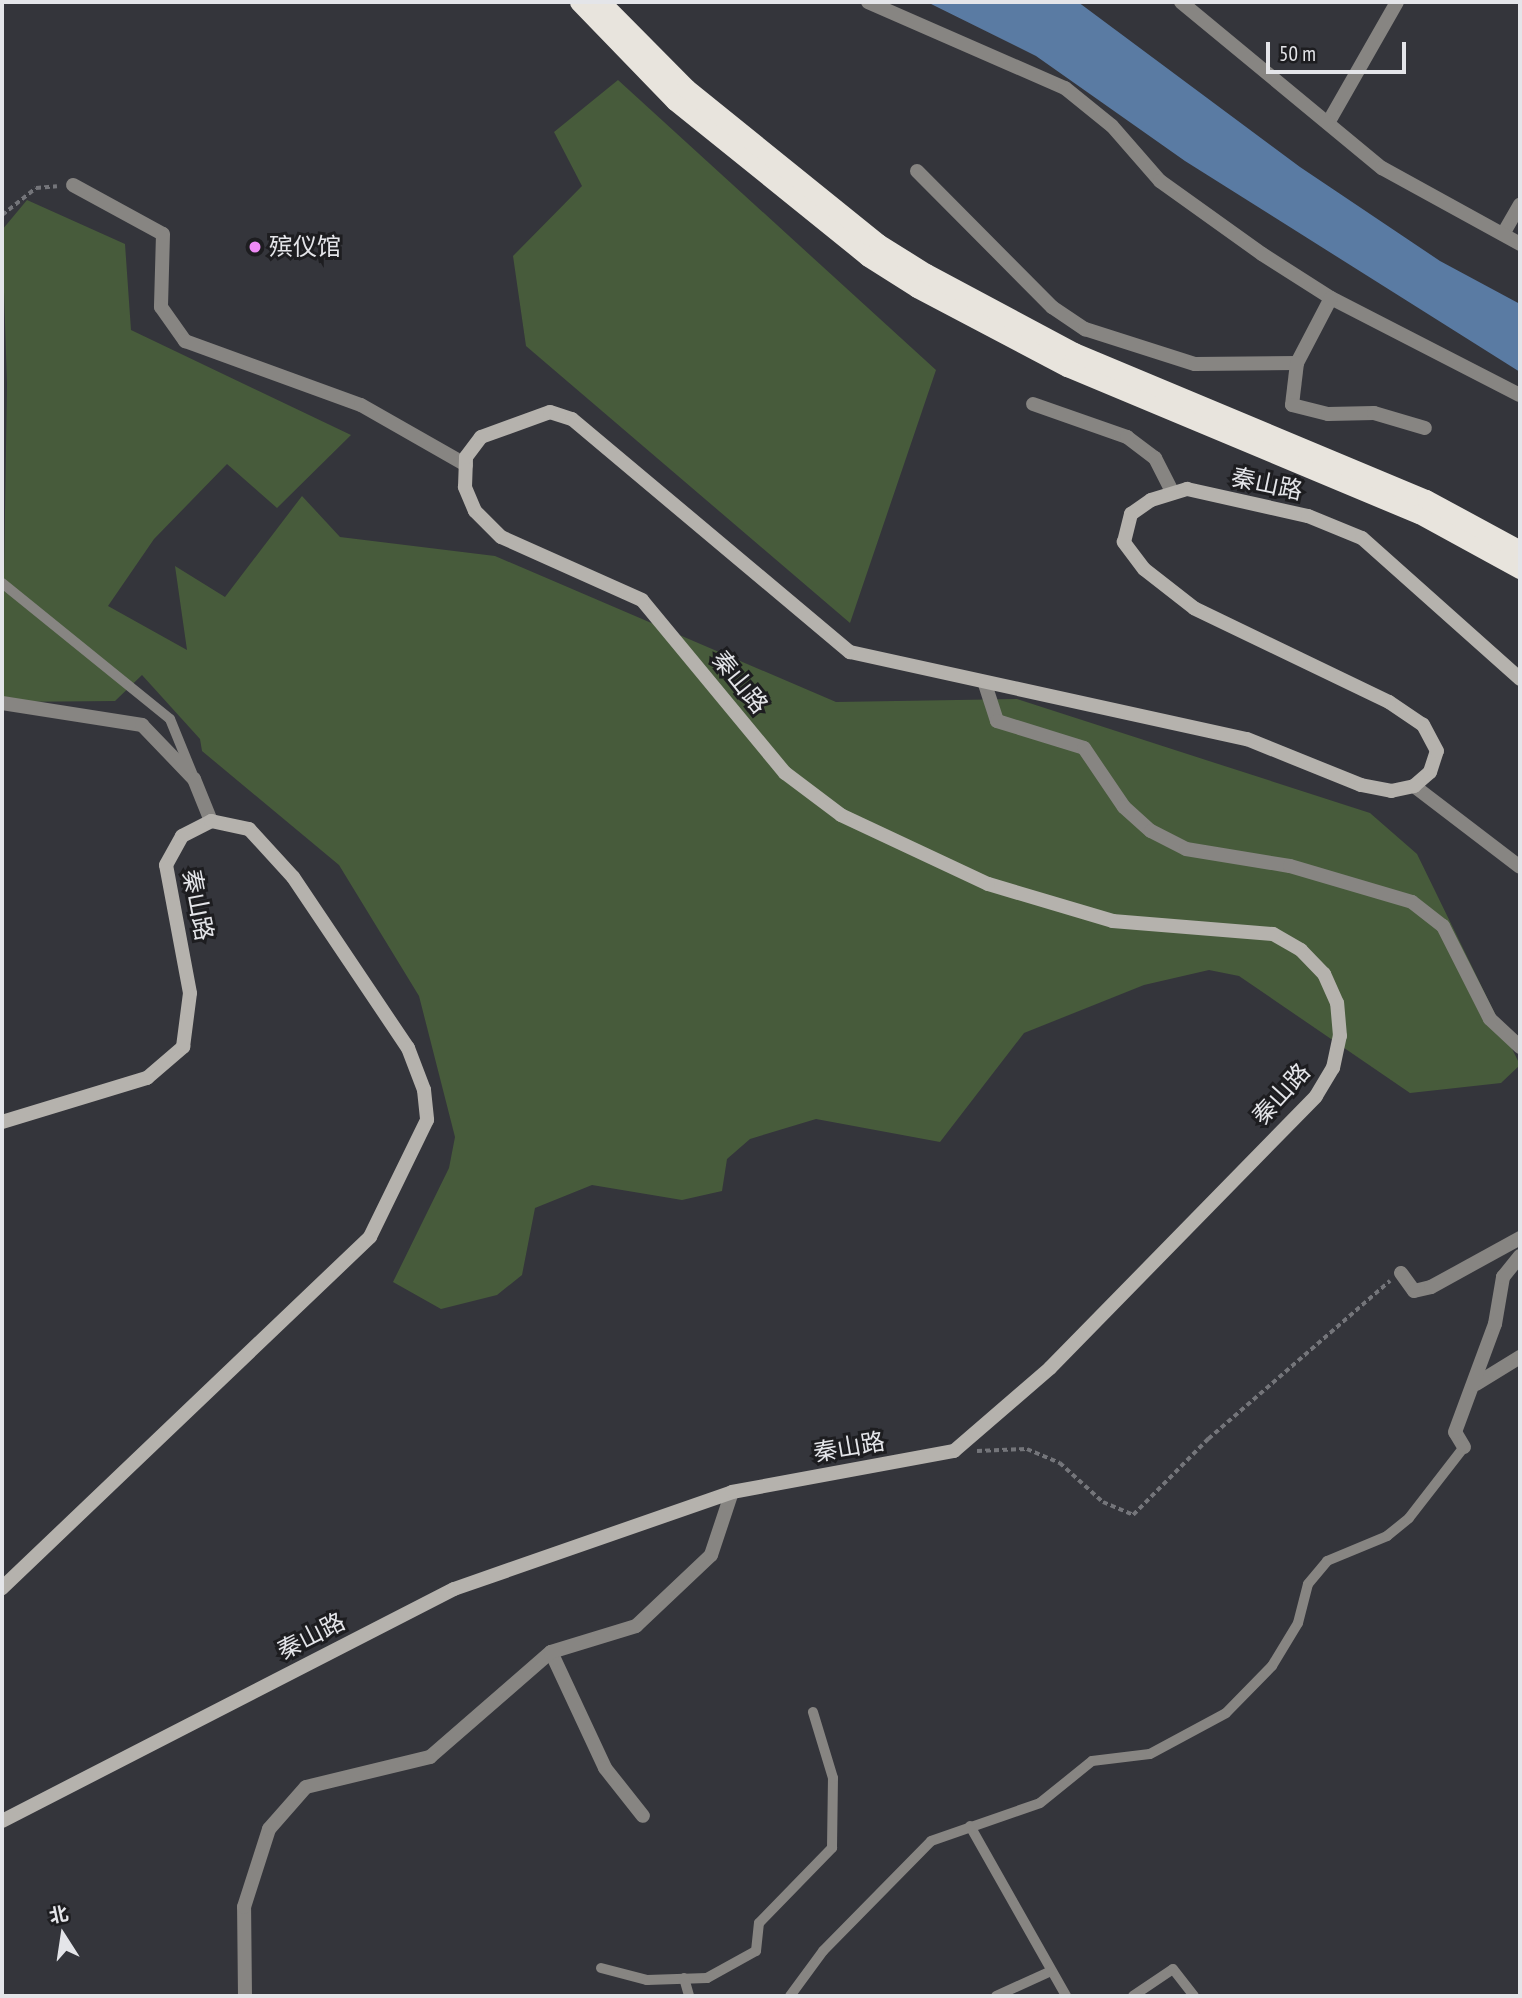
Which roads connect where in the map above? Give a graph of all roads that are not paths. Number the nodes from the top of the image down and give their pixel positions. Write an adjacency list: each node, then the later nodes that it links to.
1 (579, 2): 20 (highway)
2 (601, 2): 19 (highway)
3 (868, 2): 12 (street)
4 (1181, 2): 6 (street)
5 (1397, 2): 6 (street)
6 (1328, 123): 10 (street)
7 (917, 171): 13 (street)
8 (73, 185): 17 (street)
9 (1520, 205): 10 (street)
10 (1503, 234): 11 (street)
11 (1520, 244)
12 (1331, 298): 13 (street); 14 (street)
13 (1297, 363): 16 (street)
14 (1520, 395)
15 (1033, 404): 18 (street)
16 (1425, 428)
17 (466, 465): 23 (main road); 37 (main road, 秦山路)
18 (1173, 493): 22 (main road, 秦山路); 26 (main road, 秦山路)
19 (1520, 550)
20 (1520, 569)
21 (2, 583): 25 (lane)
22 (1520, 679)
23 (985, 684): 26 (main road); 29 (street)
24 (2, 703): 25 (street)
25 (194, 779): 27 (street)
26 (1414, 786): 28 (street)
27 (211, 821): 30 (main road, 秦山路); 38 (main road)
28 (1520, 867)
29 (1520, 1047)
30 (2, 1122)
31 (1520, 1238): 33 (street)
32 (1520, 1256): 35 (street)
33 (1401, 1273)
34 (1520, 1357): 35 (street)
35 (1476, 1384): 36 (street)
36 (1464, 1447): 43 (lane)
37 (732, 1492): 39 (street); 42 (main road, 秦山路)
38 (2, 1588)
39 (551, 1652): 41 (street); 47 (street)
40 (813, 1712): 46 (lane)
41 (643, 1816)
42 (2, 1821)
43 (970, 1826): 45 (lane); 49 (lane)
44 (601, 1968): 46 (lane)
45 (1051, 1971): 50 (lane); 51 (lane)
46 (684, 1979): 48 (lane)
47 (245, 1996)
48 (689, 1996)
49 (790, 1996)
50 (996, 1996)
51 (1066, 1996)
52 (1133, 1996): 53 (lane)
53 (1194, 1996)

